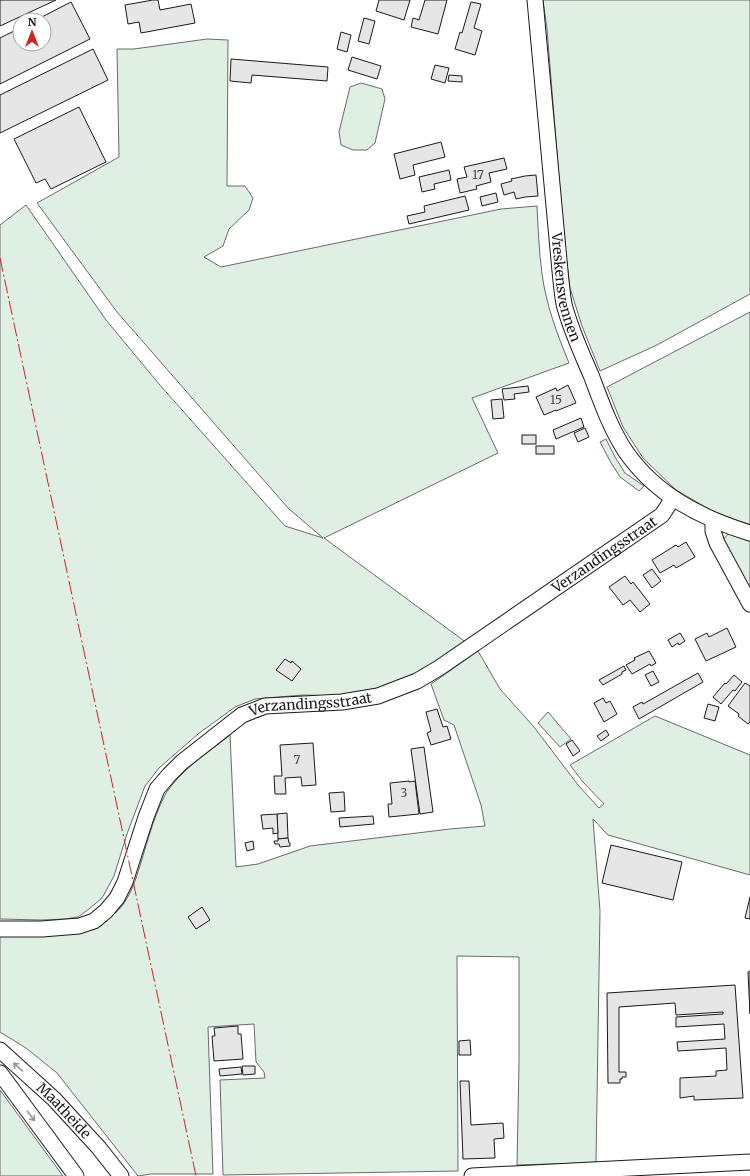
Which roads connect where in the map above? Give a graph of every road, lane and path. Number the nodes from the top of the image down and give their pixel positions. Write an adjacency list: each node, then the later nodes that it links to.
1 (535, 0): 2 (street, Vreskensvennen)
2 (673, 498): 3 (street, Vreskensvennen); 6 (street, Verzandingsstraat)
3 (713, 520): 4 (street, Vreskensvennen); 5 (street)
4 (750, 533)
5 (750, 604)
6 (0, 929)
7 (0, 1050): 9 (street, Maatheide, one-way to 7)
8 (0, 1074): 10 (street, Maatheide)
9 (35, 1082): 10 (street); 13 (street, Maatheide)
10 (18, 1099): 12 (street, Maatheide, one-way to 12)
11 (750, 1162): 14 (street)
12 (76, 1176)
13 (121, 1176)
14 (472, 1176)

